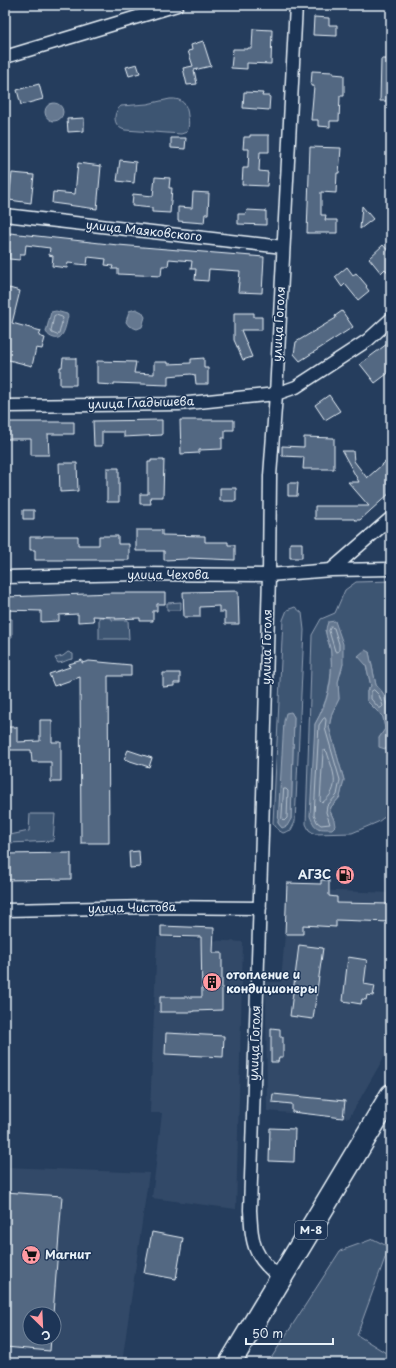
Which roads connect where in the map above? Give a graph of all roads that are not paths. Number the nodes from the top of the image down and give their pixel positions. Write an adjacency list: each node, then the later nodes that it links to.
1 (177, 5): 3 (street)
2 (296, 5): 5 (street, улица Гоголя)
3 (5, 57)
4 (5, 216): 5 (street, улица Маяковского)
5 (283, 247): 7 (street, улица Гоголя)
6 (391, 319): 7 (street, улица Гладышева)
7 (276, 394): 8 (street, улица Гладышева); 12 (street, улица Гоголя)
8 (5, 406)
9 (391, 518): 11 (street)
10 (391, 569): 11 (street, улица Чехова)
11 (331, 570): 12 (street, улица Чехова)
12 (269, 575): 13 (street, улица Чехова); 14 (street, улица Гоголя)
13 (5, 577)
14 (260, 908): 15 (street, улица Чистова); 18 (street, улица Гоголя)
15 (5, 910)
16 (391, 1095): 18 (highway, М-8)
17 (391, 1122): 20 (highway, М-8)
18 (282, 1279): 19 (highway, М-8)
19 (230, 1363)
20 (244, 1363)

